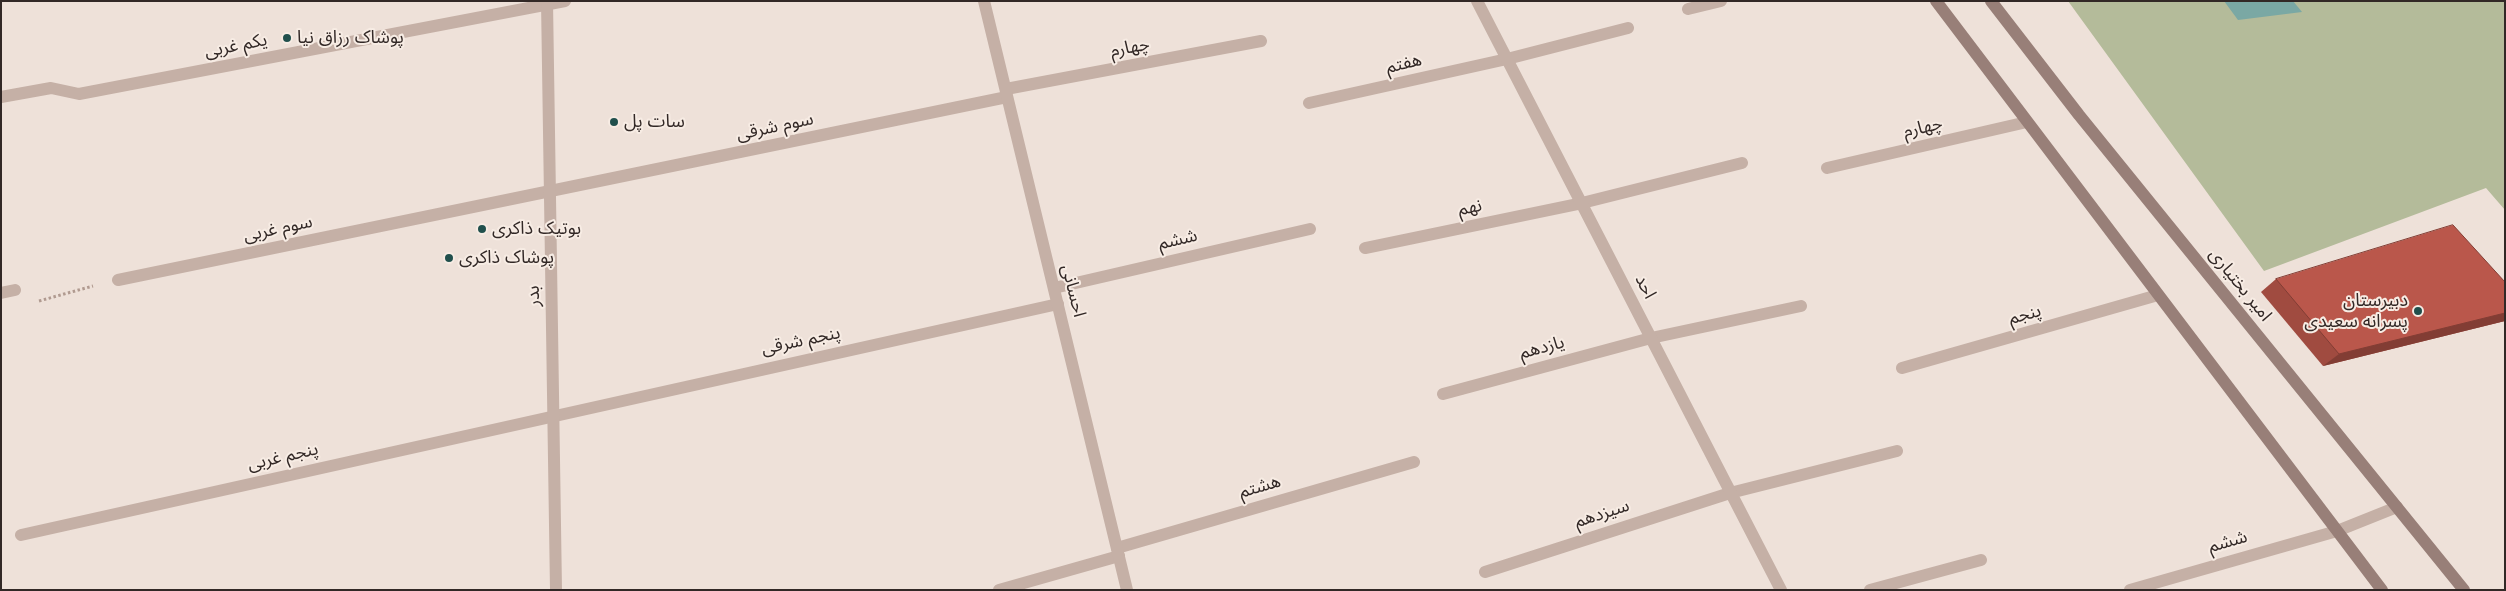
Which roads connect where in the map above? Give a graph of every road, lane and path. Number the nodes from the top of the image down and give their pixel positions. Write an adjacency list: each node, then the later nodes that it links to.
1 (565, 1): 7 (street, یکم غربی)
2 (984, 1): 12 (street, احسانی)
3 (1477, 1): 11 (street, احد)
4 (1721, 1): 8 (street)
5 (1936, 1): 15 (main road)
6 (1990, 1): 36 (main road, امیر بختیاری)
7 (547, 3): 13 (street, یکم غربی); 18 (street, بدر)
8 (1688, 9)
9 (1628, 28): 11 (street)
10 (1261, 41): 12 (street, چهارم)
11 (1507, 59): 14 (street, هفتم); 19 (street, احد)
12 (1006, 93): 18 (street, سوم شرقی); 23 (street, احسانی)
13 (1, 97)
14 (1309, 103)
15 (2027, 122): 17 (street, چهارم); 26 (main road)
16 (1742, 163): 19 (street, نهم)
17 (1827, 168)
18 (550, 191): 22 (street, سوم غربی); 32 (street, بدر)
19 (1582, 203): 21 (street, نهم); 29 (street, احد)
20 (1310, 230): 23 (street, ششم)
21 (1365, 248)
22 (118, 280): 24 (path)
23 (1054, 288): 27 (street, احسانی)
24 (16, 290): 25 (street)
25 (1, 293)
26 (2158, 295): 30 (street, پنجم); 37 (main road)
27 (1058, 304): 32 (street, پنجم شرقی); 39 (street, احسانی)
28 (1801, 306): 29 (street, یازدهم)
29 (1651, 338): 31 (street, یازدهم); 35 (street, احد)
30 (1902, 368)
31 (1442, 394)
32 (553, 416): 38 (street, پنجم غربی); 42 (street, بدر)
33 (1897, 451): 35 (street, سیزدهم)
34 (1414, 462): 39 (street, هشتم)
35 (1730, 493): 41 (street, سیزدهم); 45 (street, احد)
36 (2397, 507): 37 (street, ششم); 49 (main road, امیر بختیاری)
37 (2337, 531): 47 (street, ششم); 48 (main road)
38 (21, 535)
39 (1118, 552): 43 (street, هشتم); 44 (street, احسانی)
40 (1981, 560): 46 (street)
41 (1485, 572)
42 (556, 590)
43 (999, 590)
44 (1127, 590)
45 (1781, 590)
46 (1870, 590)
47 (2130, 590)
48 (2382, 590)
49 (2464, 590)

